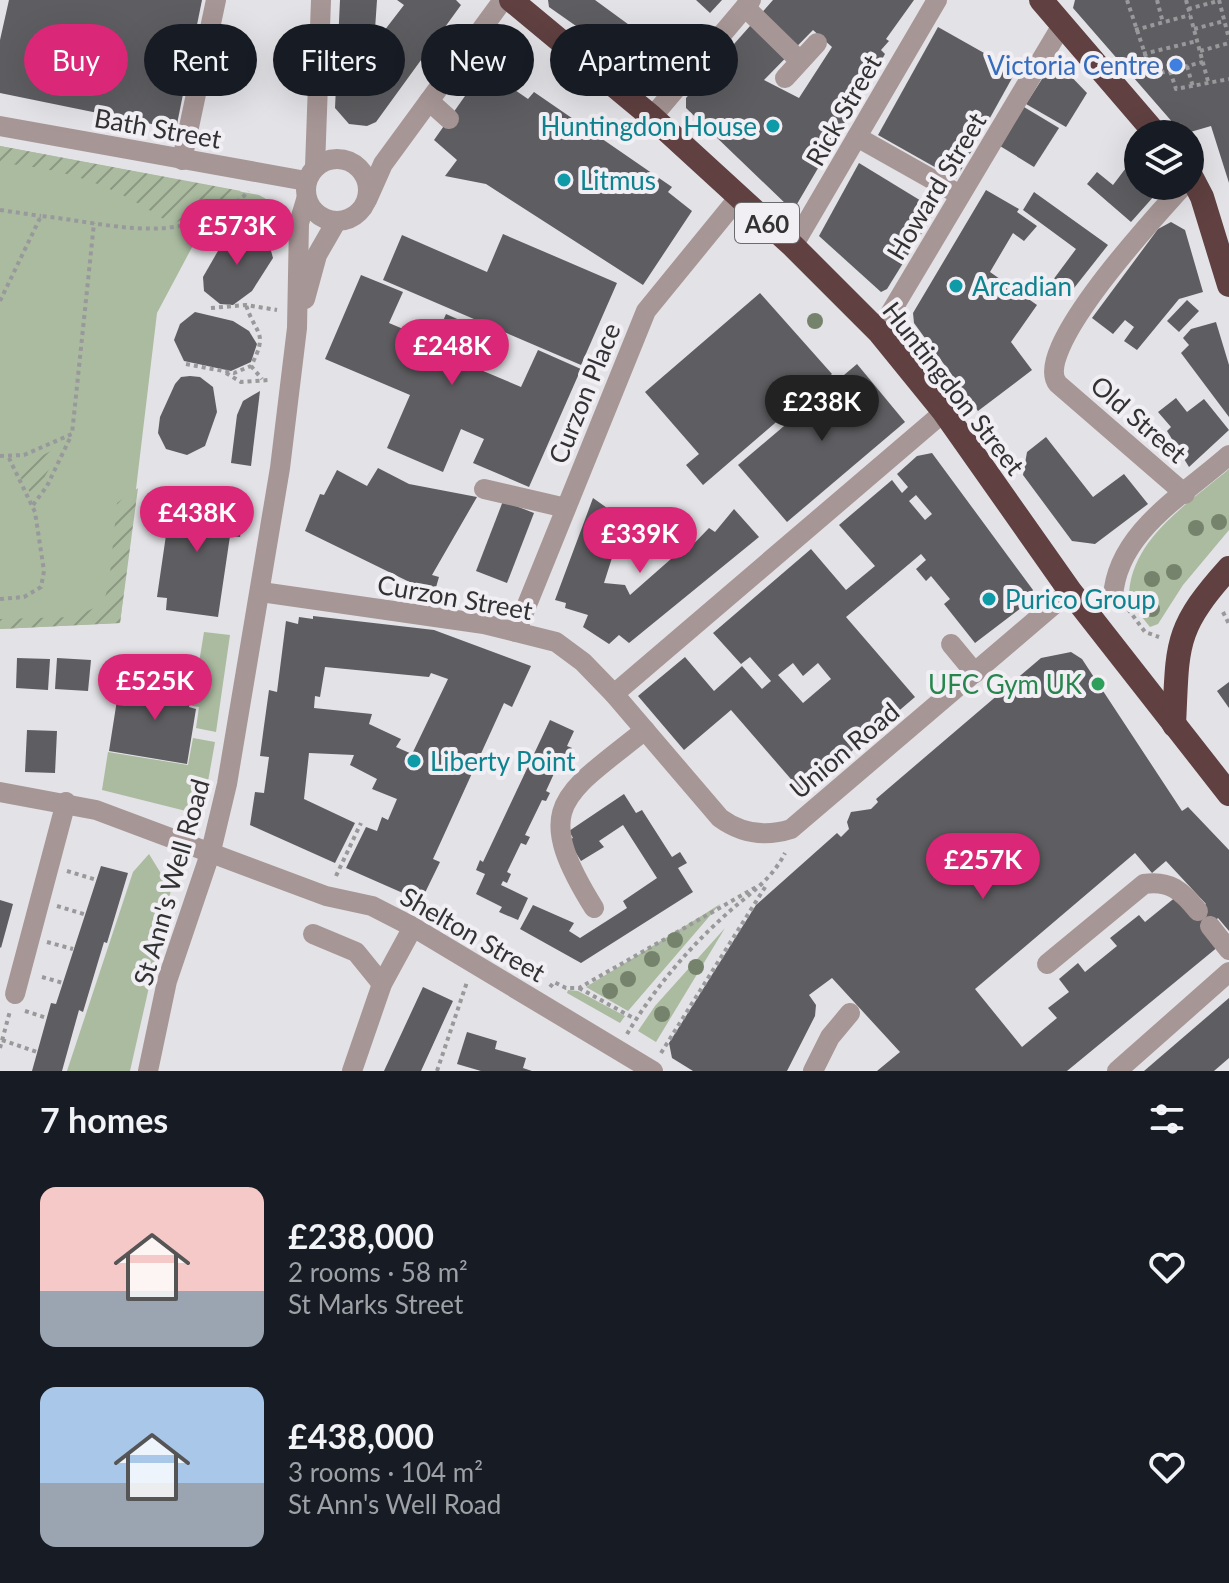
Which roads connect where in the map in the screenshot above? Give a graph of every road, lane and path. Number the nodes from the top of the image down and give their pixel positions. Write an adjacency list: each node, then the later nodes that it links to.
1 (216, 0): 38 (street)
2 (321, 0): 39 (street, St Ann's Well Road)
3 (503, 0): 32 (street)
4 (511, 0): 33 (highway, Huntingdon Street / A60)
5 (937, 0): 37 (street, Rick Street)
6 (1041, 0): 16 (highway)
7 (1127, 0): 18 (path)
8 (1157, 0): 15 (path)
9 (1186, 0): 12 (path)
10 (1219, 0): 12 (path); 14 (path)
11 (748, 4): 24 (street); 33 (street)
12 (1188, 9): 13 (path)
13 (1190, 15): 15 (path); 17 (path)
14 (1224, 21): 17 (path); 20 (path)
15 (1163, 23): 18 (path)
16 (1062, 25): 35 (highway); 41 (street, Howard Street)
17 (1194, 29): 19 (path)
18 (1135, 30): 23 (path)
19 (1197, 41): 22 (path); 23 (path)
20 (1229, 41): 22 (path)
21 (817, 43): 24 (street)
22 (1200, 51): 25 (path)
23 (1143, 54): 27 (path)
24 (800, 61): 28 (street)
25 (1203, 62): 26 (path); 30 (path)
26 (1187, 66): 27 (path); 31 (path)
27 (1170, 71): 31 (path)
28 (785, 78)
29 (1229, 79): 30 (path)
30 (1209, 85): 31 (path)
31 (1193, 87)
32 (429, 101): 34 (street); 43 (street)
33 (652, 117): 42 (highway, Huntingdon Street / A60)
34 (449, 119)
35 (1144, 120)
36 (0, 126): 38 (street, Bath Street)
37 (857, 137): 41 (street); 50 (street, Rick Street)
38 (182, 160): 39 (street, Bath Street)
39 (309, 183): 43 (street); 48 (street); 56 (street, St Ann's Well Road)
40 (249, 185): 49 (path)
41 (960, 195): 57 (street, Howard Street)
42 (739, 197): 50 (highway, Huntingdon Street / A60); 71 (street, Curzon Place)
43 (367, 200): 48 (street)
44 (1167, 200): 69 (street, Old Street)
45 (1197, 200): 51 (highway)
46 (0, 210): 47 (path)
47 (41, 216): 49 (path); 52 (path)
48 (336, 222): 56 (street, St Ann's Well Road)
49 (94, 223): 64 (path)
50 (793, 246): 57 (highway, Huntingdon Street / A60)
51 (1229, 285)
52 (0, 301)
53 (246, 305): 54 (path); 55 (path); 59 (path)
54 (211, 308)
55 (279, 310)
56 (297, 328): 74 (street, St Ann's Well Road)
57 (879, 332): 63 (highway, Huntingdon Street / A60)
58 (186, 364): 60 (path)
59 (251, 366): 60 (path); 61 (path)
60 (224, 372): 61 (path)
61 (262, 379): 62 (path)
62 (269, 380)
63 (944, 412): 73 (highway, Huntingdon Street / A60); 81 (street)
64 (72, 434): 67 (path); 70 (path)
65 (1229, 455): 69 (street)
66 (0, 456): 67 (path)
67 (9, 458): 70 (path)
68 (484, 489): 71 (street)
69 (1185, 494): 76 (street)
70 (33, 505): 75 (path)
71 (566, 508): 77 (street, Curzon Place)
72 (1229, 568): 79 (highway)
73 (1070, 591): 80 (street, Union Road); 82 (highway, Huntingdon Street / A60)
74 (261, 592): 77 (street, Curzon Street); 90 (street, St Ann's Well Road)
75 (0, 599)
76 (1119, 600): 79 (path)
77 (516, 632): 81 (street, Curzon Street)
78 (951, 644): 80 (street)
79 (1178, 646): 82 (highway)
80 (975, 673): 88 (street, Union Road)
81 (614, 694): 83 (street, Curzon Street)
82 (1174, 725): 85 (highway, Huntingdon Street / A60)
83 (645, 730): 89 (street, Curzon Street); 97 (street)
84 (0, 792): 86 (street, Shelton Street)
85 (1229, 794)
86 (66, 802): 90 (street, Shelton Street); 93 (street)
87 (361, 823): 92 (path)
88 (791, 829): 89 (street, Union Road); 94 (path)
89 (751, 833)
90 (211, 851): 99 (street, Shelton Street); 119 (street, St Ann's Well Road)
91 (30, 857): 93 (street)
92 (342, 864)
93 (59, 868): 95 (path); 111 (street)
94 (771, 879): 110 (path); 110 (path); 118 (path)
95 (97, 880)
96 (57, 906): 98 (path)
97 (594, 908)
98 (87, 915)
99 (413, 927): 104 (street, Shelton Street); 109 (street)
100 (313, 934): 109 (street)
101 (49, 942): 102 (path)
102 (73, 949)
103 (1229, 950): 105 (street)
104 (474, 964): 112 (street, Shelton Street); 121 (path)
105 (1047, 964)
106 (1229, 972): 123 (street)
107 (38, 976): 108 (path)
108 (63, 983)
109 (382, 984): 120 (street)
110 (579, 988): 112 (path)
111 (18, 1002): 114 (path); 115 (path)
112 (540, 1002): 118 (street, Shelton Street)
113 (850, 1013): 122 (street)
114 (47, 1018)
115 (2, 1040): 116 (path); 117 (path)
116 (0, 1048)
117 (37, 1052)
118 (653, 1067)
119 (148, 1071)
120 (352, 1071)
121 (437, 1071)
122 (813, 1071)
123 (1117, 1071)

